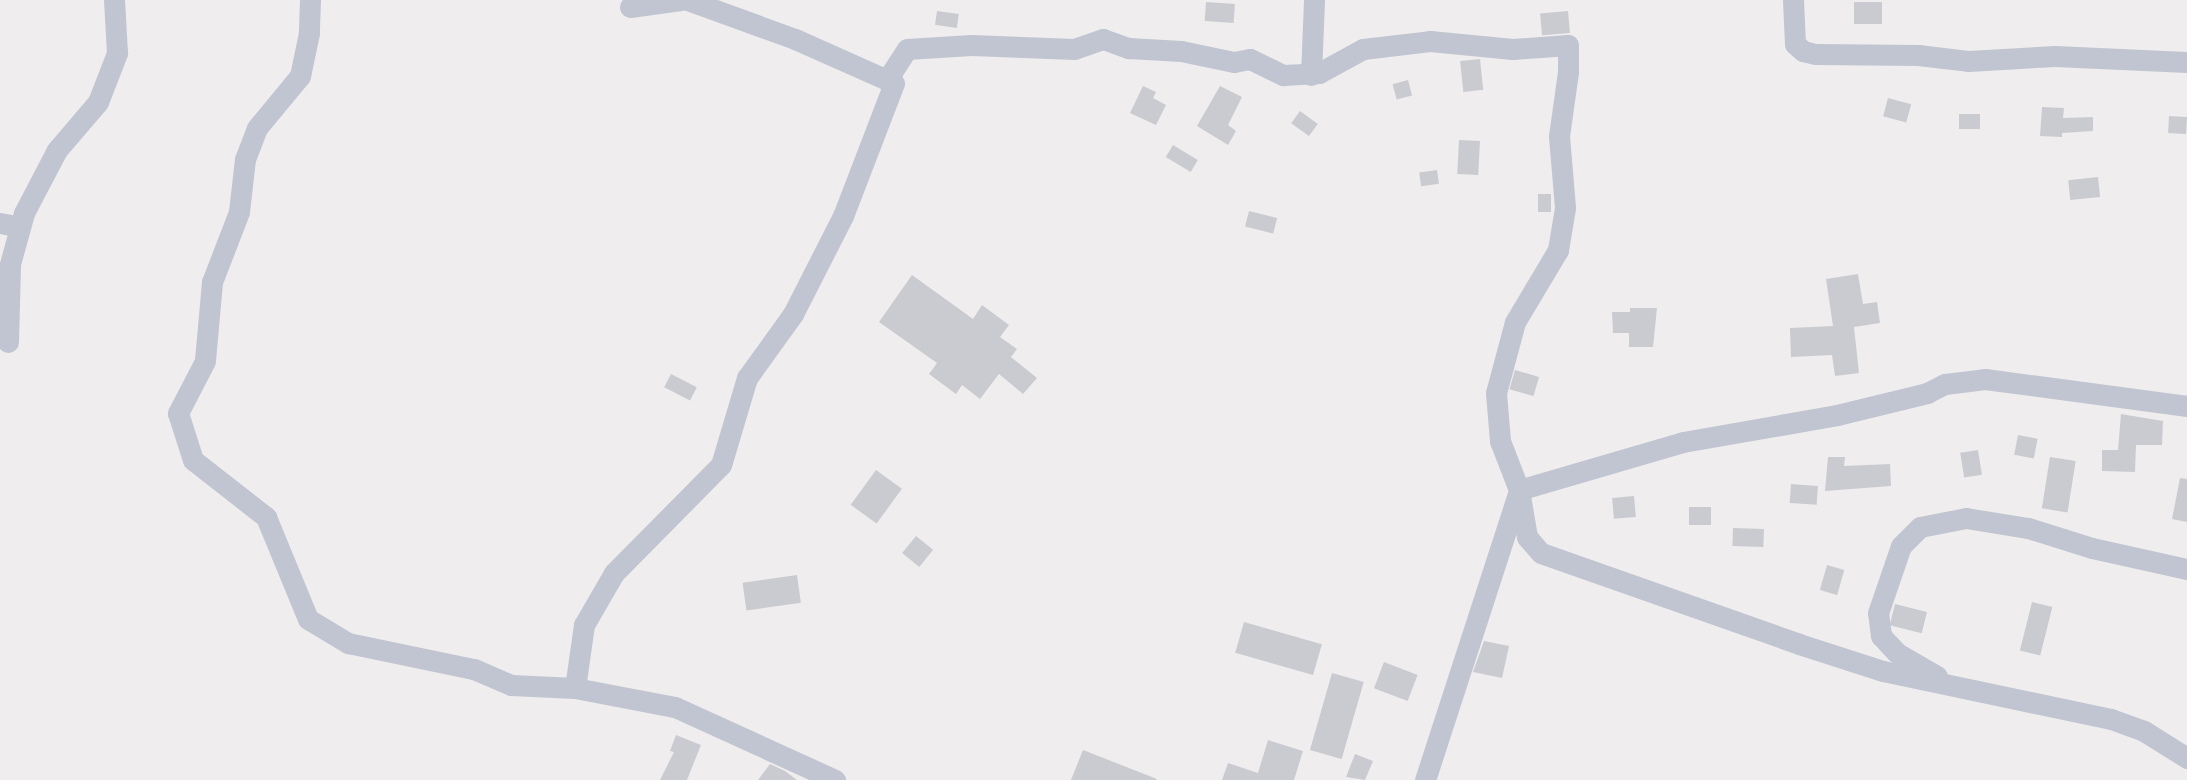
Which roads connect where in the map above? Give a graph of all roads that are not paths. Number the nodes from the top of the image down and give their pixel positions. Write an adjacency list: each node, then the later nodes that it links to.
1 (114, 0): 11 (street)
2 (310, 0): 17 (street)
3 (681, 0): 7 (street)
4 (688, 0): 10 (street)
5 (1314, 0): 9 (street)
6 (1793, 0): 8 (street)
7 (630, 7)
8 (2187, 62)
9 (1311, 75): 10 (street); 14 (street)
10 (891, 81): 17 (street)
11 (10, 225): 12 (street)
12 (8, 342)
13 (2187, 405): 14 (street)
14 (1519, 490): 16 (street); 20 (street)
15 (2187, 569): 16 (street)
16 (1946, 683): 18 (street)
17 (575, 688): 19 (street)
18 (2187, 758)
19 (835, 780)
20 (1425, 780)

